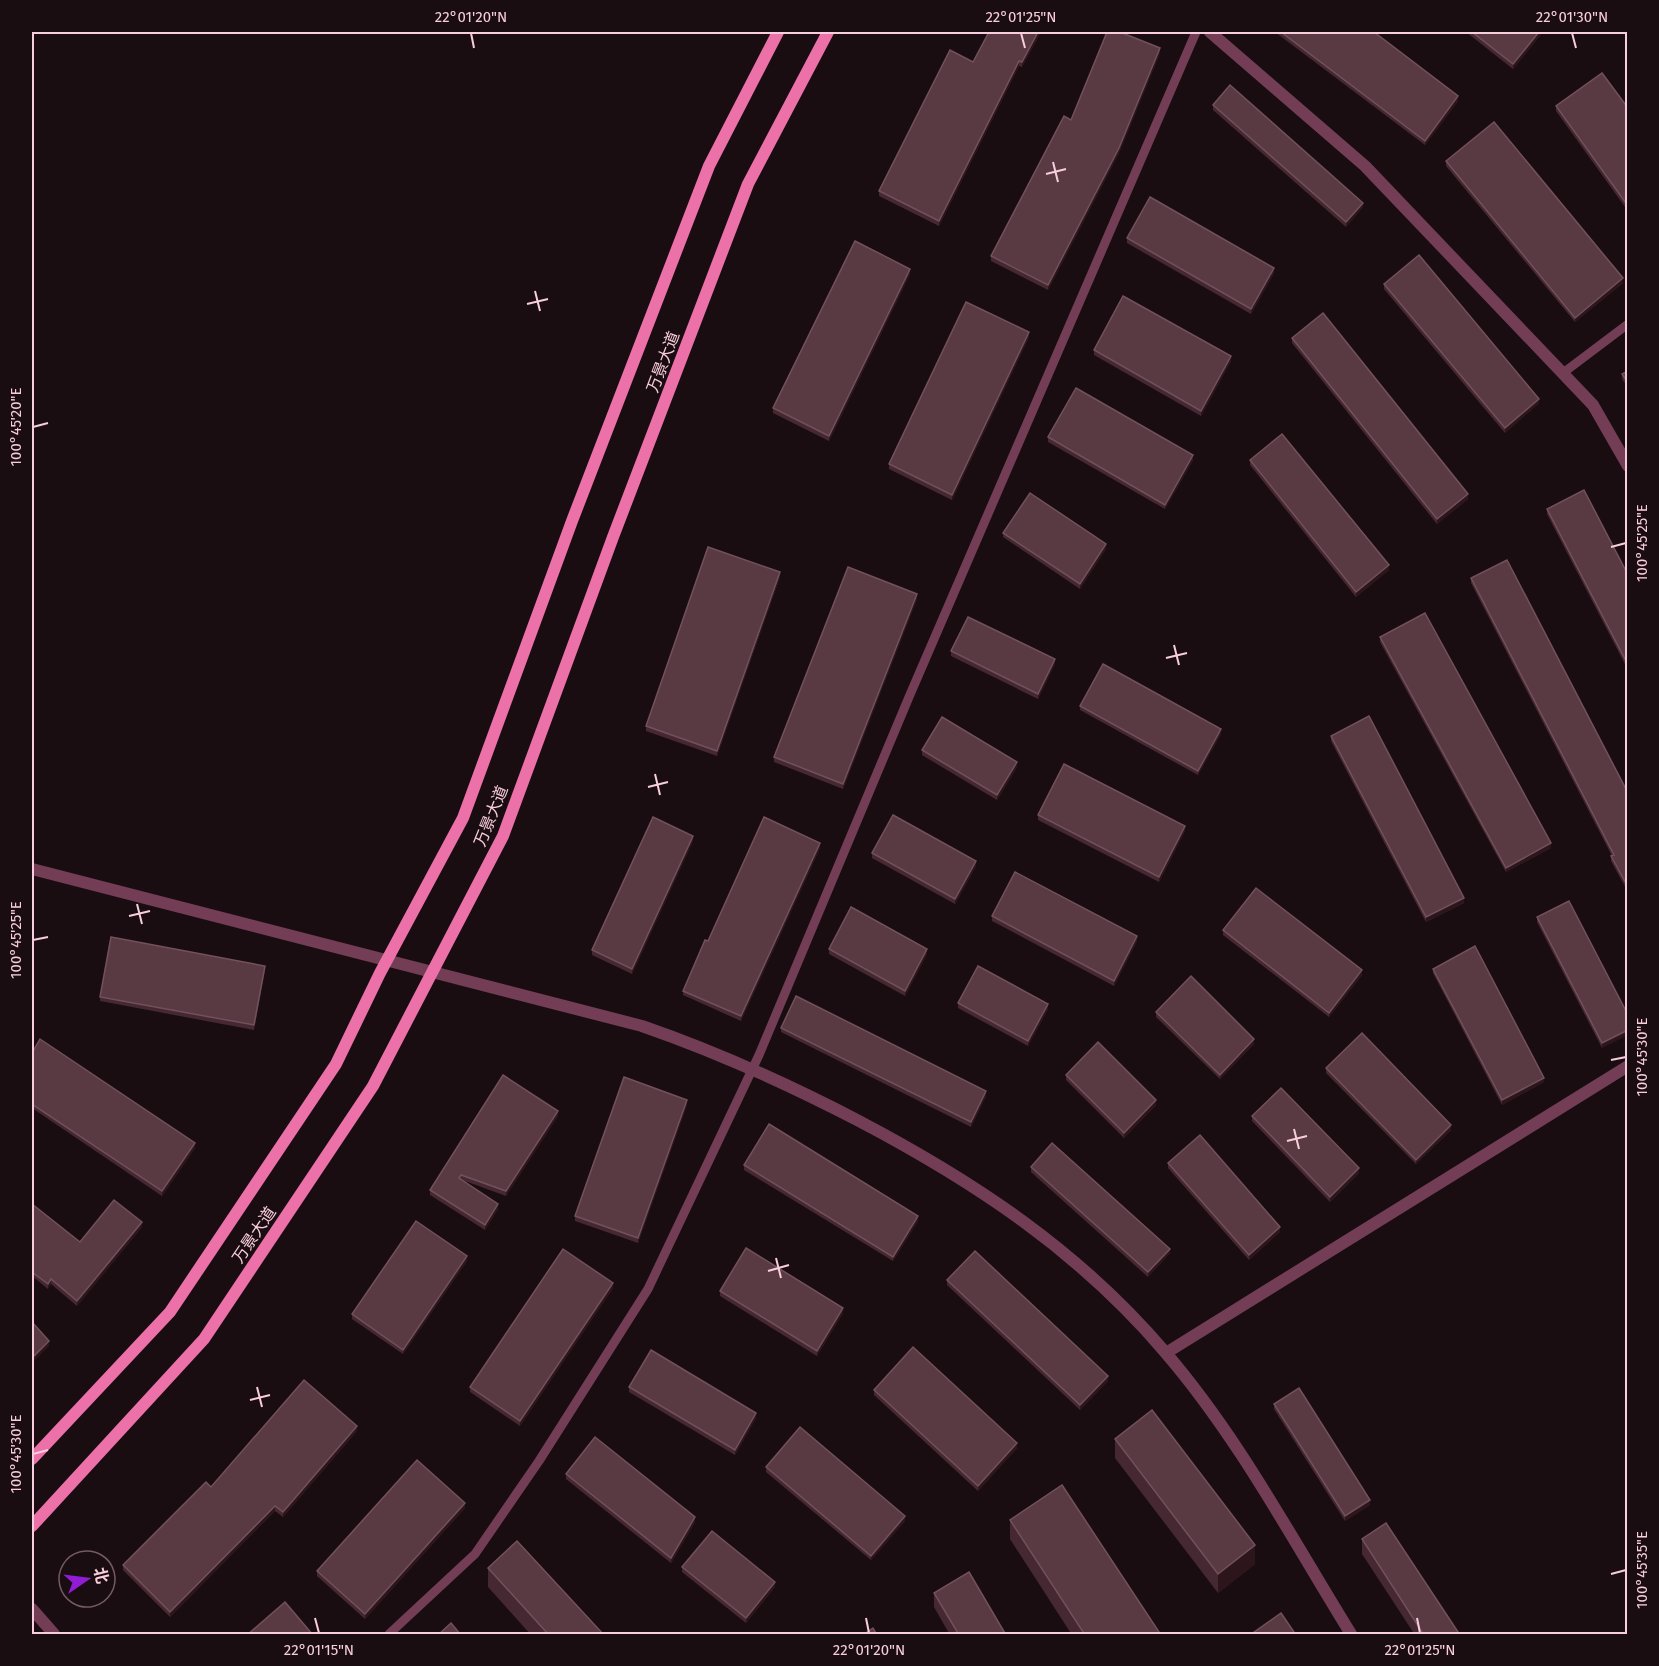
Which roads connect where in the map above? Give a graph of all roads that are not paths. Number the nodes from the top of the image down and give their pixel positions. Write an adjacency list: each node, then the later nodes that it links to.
1 (778, 32): 9 (main road, 万景大道)
2 (828, 32): 10 (main road, 万景大道)
3 (1196, 32): 12 (lane)
4 (1210, 32): 6 (street)
5 (1628, 324): 6 (lane)
6 (1563, 373): 7 (street)
7 (1628, 466)
8 (32, 869): 9 (street)
9 (387, 961): 10 (street); 14 (main road, 万景大道)
10 (433, 972): 12 (street); 15 (main road, 万景大道)
11 (1628, 1065): 13 (street)
12 (753, 1069): 13 (street); 18 (lane)
13 (1166, 1353): 19 (street)
14 (32, 1459)
15 (32, 1526)
16 (32, 1609): 17 (street)
17 (54, 1635)
18 (389, 1635)
19 (1352, 1635)

